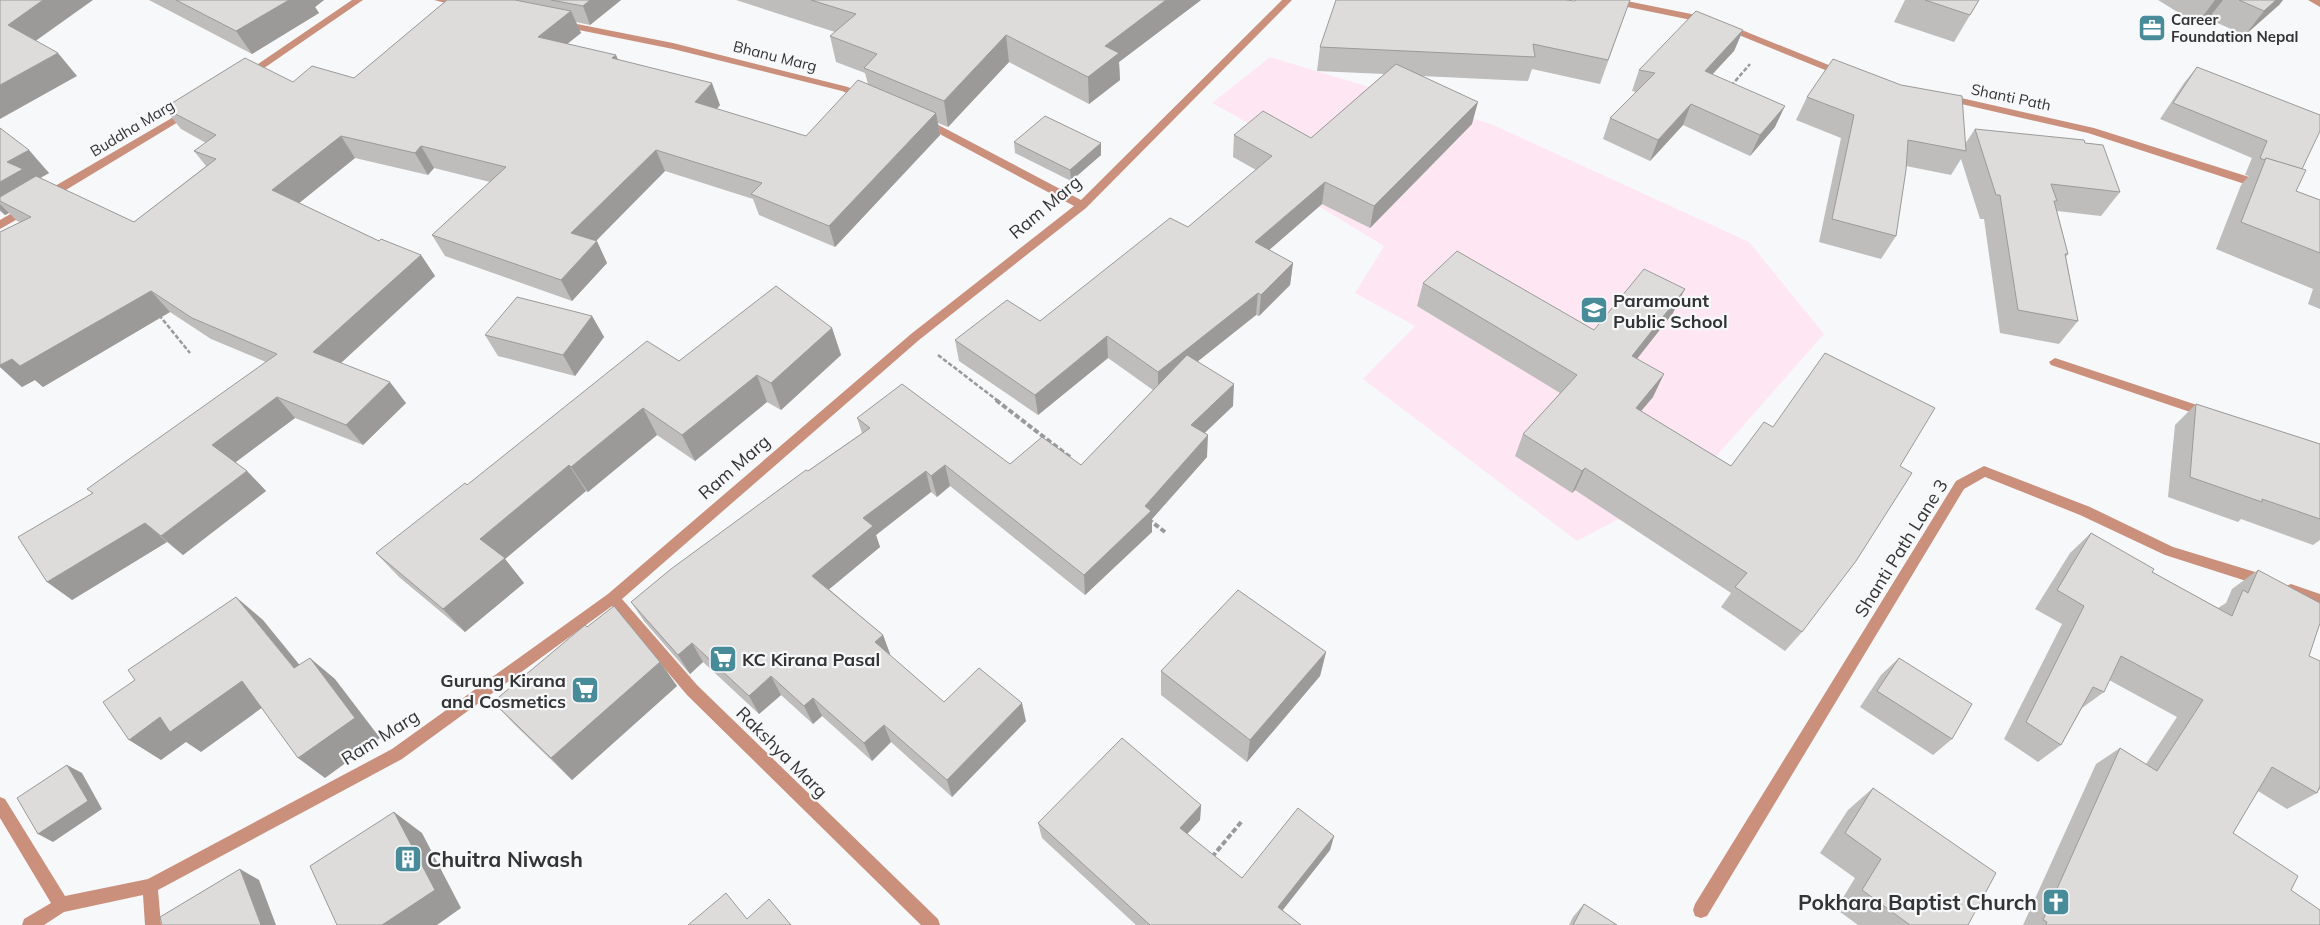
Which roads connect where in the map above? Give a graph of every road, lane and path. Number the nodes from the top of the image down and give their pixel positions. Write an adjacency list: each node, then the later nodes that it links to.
1 (358, 0): 10 (street)
2 (440, 0): 7 (street)
3 (1287, 0): 18 (street, Ram Marg)
4 (1608, 0): 9 (street)
5 (2313, 0): 6 (street)
6 (2320, 4)
7 (469, 6)
8 (547, 21): 14 (street, Bhanu Marg)
9 (1769, 44): 11 (street); 12 (path)
10 (243, 78)
11 (1858, 78)
12 (1726, 92)
13 (1942, 97): 17 (street, Shanti Path)
14 (871, 100)
15 (202, 104): 19 (street, Buddha Marg)
16 (916, 119): 18 (street)
17 (2271, 189)
18 (1082, 205): 21 (street, Ram Marg)
19 (0, 225)
20 (156, 311): 22 (path)
21 (916, 337): 25 (path); 28 (street, Ram Marg)
22 (190, 353)
23 (2055, 362): 24 (street)
24 (2216, 416)
25 (1074, 461)
26 (1142, 514): 27 (path)
27 (1165, 532)
28 (613, 598): 33 (street, Ram Marg); 38 (street, Rakshya Marg)
29 (2320, 600): 35 (street, Shanti Path Lane 3)
30 (0, 804): 34 (street)
31 (1242, 821): 32 (path)
32 (1211, 858)
33 (150, 886): 34 (street, Ram Marg); 37 (street)
34 (61, 905): 36 (street, Ram Marg)
35 (1701, 910)
36 (30, 925)
37 (153, 925)
38 (932, 925)

